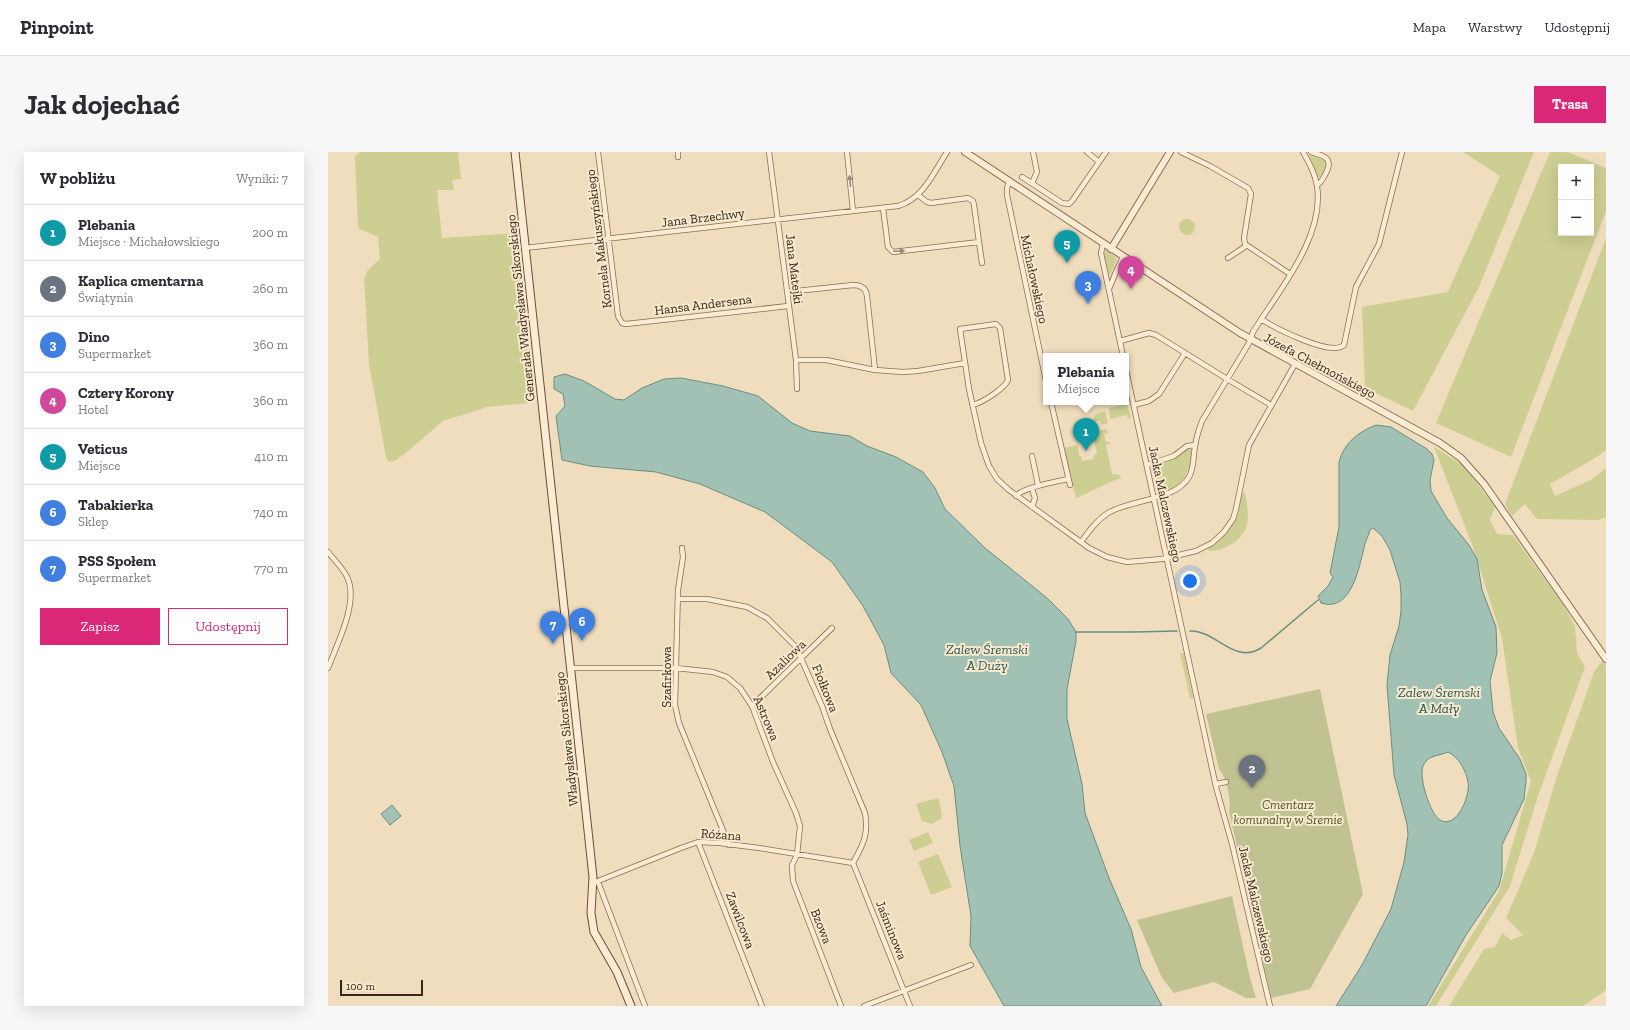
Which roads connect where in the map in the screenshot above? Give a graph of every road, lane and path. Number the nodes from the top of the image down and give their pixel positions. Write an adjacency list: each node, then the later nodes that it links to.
1 (515, 152): 28 (main road, Generała Władysława Sikorskiego)
2 (598, 152): 24 (street, Kornela Makuszyńskiego)
3 (769, 152): 23 (street, Jana Matejki)
4 (847, 152): 22 (street, one-way to 4)
5 (947, 152): 20 (street, Jana Brzechwy)
6 (965, 152): 17 (street, Józefa Chełmońskiego)
7 (1033, 152): 18 (street)
8 (1087, 152): 15 (street)
9 (1106, 152): 15 (street)
10 (1170, 152): 29 (street)
11 (1181, 152): 27 (street)
12 (1303, 152): 19 (street)
13 (1311, 152): 19 (street)
14 (1402, 152): 37 (street)
15 (1099, 162): 18 (street)
16 (1022, 177): 18 (street)
17 (1009, 182): 26 (street, Józefa Chełmońskiego); 46 (street, Michałowskiego)
18 (1032, 183)
19 (1317, 185): 33 (street)
20 (918, 195): 21 (street, Jana Brzechwy); 25 (street)
21 (883, 208): 22 (street, Jana Brzechwy); 25 (street, one-way to 25)
22 (854, 211): 23 (street, Jana Brzechwy)
23 (778, 219): 24 (street, Jana Brzechwy); 35 (street, Jana Matejki)
24 (608, 239): 28 (street, Jana Brzechwy); 38 (street, Kornela Makuszyńskiego)
25 (979, 242): 32 (street)
26 (1103, 244): 29 (street, Józefa Chełmońskiego); 34 (street)
27 (1246, 246): 31 (street); 33 (street)
28 (525, 248): 57 (main road, Generała Władysława Sikorskiego)
29 (1111, 248): 30 (street, Józefa Chełmońskiego)
30 (1123, 257): 34 (street); 39 (street, Józefa Chełmońskiego)
31 (1228, 258)
32 (982, 263)
33 (1290, 274): 37 (street)
34 (1109, 291): 40 (street)
35 (787, 292): 36 (street, Jana Matejki); 47 (street)
36 (788, 306): 38 (street, Hansa Andersena); 43 (street, Jana Matejki)
37 (1261, 319): 39 (street)
38 (621, 322)
39 (1250, 340): 45 (street, Józefa Chełmońskiego); 48 (street)
40 (1120, 341): 41 (street); 42 (street)
41 (1122, 353)
42 (1185, 353): 48 (street); 53 (street)
43 (796, 360): 47 (street); 50 (street, Jana Matejki)
44 (965, 363): 47 (street); 51 (street); 51 (street)
45 (1295, 364): 54 (street); 73 (street, Józefa Chełmońskiego)
46 (1043, 367)
47 (875, 370)
48 (1227, 379): 54 (street); 55 (street)
49 (1129, 383): 53 (street, Jacka Malczewskiego)
50 (797, 389)
51 (973, 405): 63 (street)
52 (1052, 405): 59 (street)
53 (1134, 405): 58 (street, Jacka Malczewskiego)
54 (1271, 405): 69 (street)
55 (1195, 445): 58 (street); 64 (street)
56 (1032, 456): 61 (street)
57 (548, 461): 75 (main road, Władysława Sikorskiego)
58 (1146, 465): 64 (street, Jacka Malczewskiego)
59 (1068, 479): 60 (street); 61 (street)
60 (1070, 485)
61 (1038, 486): 62 (street)
62 (1032, 489): 63 (street); 65 (street)
63 (1016, 496): 65 (street)
64 (1154, 497): 66 (street); 69 (street, Jacka Malczewskiego)
65 (1032, 507): 66 (street)
66 (1081, 542): 69 (street)
67 (682, 548): 70 (street, Szafirkowa)
68 (328, 552): 74 (street)
69 (1167, 558): 79 (street, Jacka Malczewskiego)
70 (678, 599): 72 (street, Fiołkowa); 76 (street, Szafirkowa)
71 (832, 628): 72 (street, Azaliowa)
72 (802, 658): 77 (street, Azaliowa); 83 (street, Fiołkowa)
73 (1606, 659)
74 (328, 668)
75 (570, 668): 76 (street, Astrowa); 84 (main road, Władysława Sikorskiego)
76 (676, 668): 77 (street, Astrowa); 81 (street, Szafirkowa)
77 (752, 706): 82 (street, Astrowa)
78 (1226, 782): 79 (street)
79 (1216, 784): 93 (street, Jacka Malczewskiego)
80 (698, 842): 81 (street, Różana); 84 (street, Różana); 89 (street, Zawilcowa)
81 (729, 845): 82 (street, Różana)
82 (797, 854): 83 (street, Różana); 90 (street, Bzowa)
83 (853, 863): 86 (street, Jaśminowa)
84 (596, 883): 87 (main road, Władysława Sikorskiego); 88 (street, Władysława Sikorskiego)
85 (971, 965): 86 (street)
86 (904, 990): 91 (street); 92 (street, Jaśminowa)
87 (631, 1006)
88 (644, 1006)
89 (762, 1006)
90 (841, 1006)
91 (864, 1006)
92 (910, 1006)
93 (1270, 1006)

